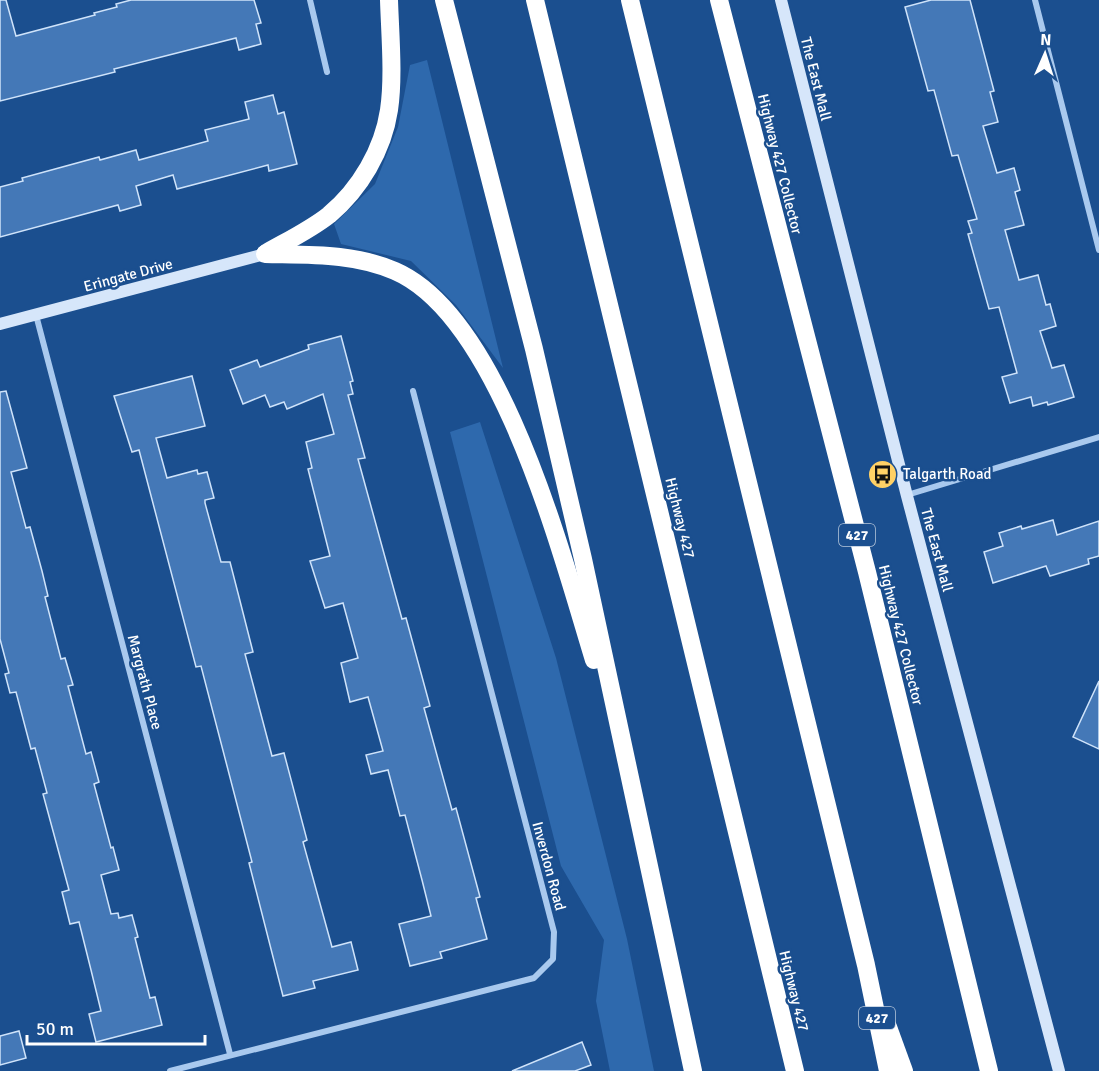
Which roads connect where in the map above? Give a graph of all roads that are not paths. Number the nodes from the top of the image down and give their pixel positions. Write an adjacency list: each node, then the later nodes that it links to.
1 (310, 0): 9 (street)
2 (389, 0): 11 (highway)
3 (444, 0): 17 (highway)
4 (535, 0): 22 (highway, Highway 427)
5 (630, 0): 18 (highway, 427)
6 (719, 0): 25 (highway, Highway 427 Collector / 427)
7 (781, 0): 16 (main road, The East Mall)
8 (1035, 0): 10 (street)
9 (327, 72)
10 (1099, 250)
11 (265, 254): 12 (main road, Eringate Drive); 17 (highway)
12 (36, 315): 13 (main road, Eringate Drive); 19 (street, Margrath Place)
13 (0, 324)
14 (412, 391): 19 (street, Inverdon Road)
15 (1099, 437): 16 (street)
16 (907, 496): 26 (main road, The East Mall)
17 (631, 777): 21 (highway)
18 (866, 965): 23 (highway, 427); 24 (highway)
19 (230, 1054): 20 (street, Inverdon Road)
20 (170, 1071)
21 (693, 1071)
22 (793, 1071)
23 (888, 1071)
24 (904, 1071)
25 (989, 1071)
26 (1059, 1071)

